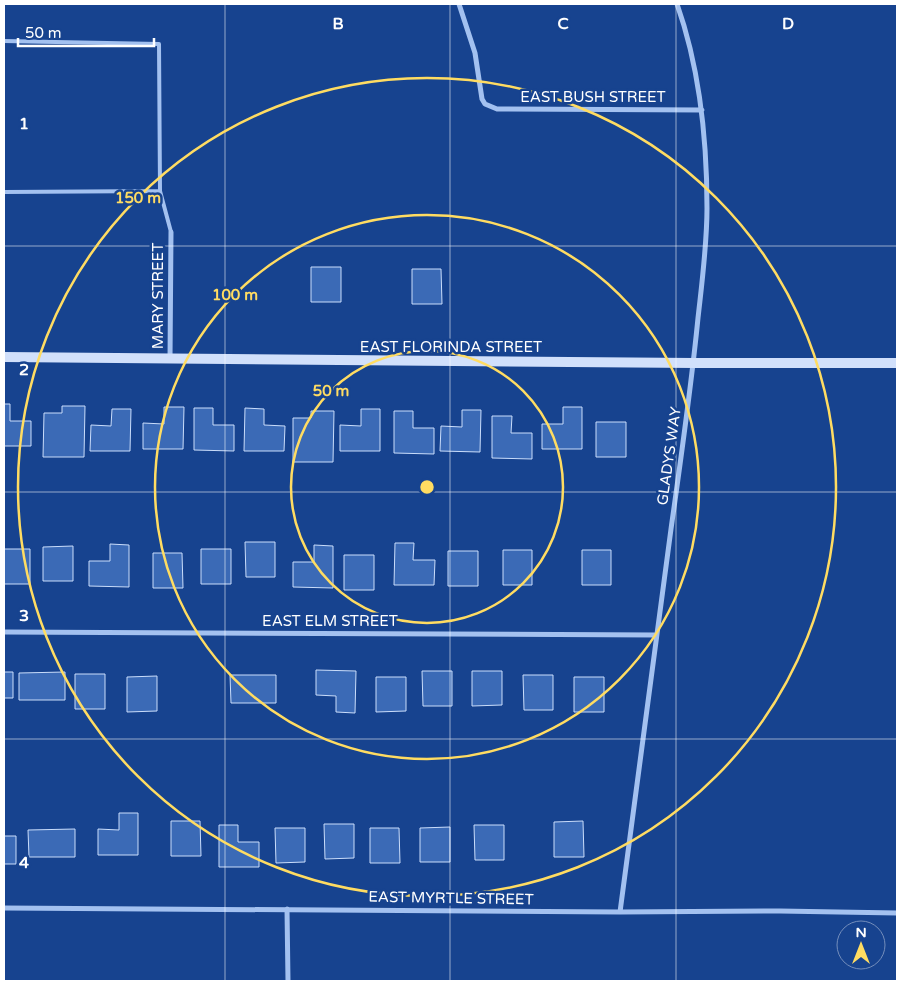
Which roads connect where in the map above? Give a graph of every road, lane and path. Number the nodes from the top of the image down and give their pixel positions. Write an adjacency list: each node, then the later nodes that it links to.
1 (459, 4): 4 (street, EAST BUSH STREET)
2 (676, 4): 4 (street, GLADYS WAY)
3 (4, 41): 5 (lane)
4 (702, 110): 11 (street, GLADYS WAY)
5 (160, 191): 6 (lane); 7 (lane)
6 (4, 192)
7 (171, 232): 9 (street, MARY STREET)
8 (4, 357): 9 (street, EAST FLORINDA STREET)
9 (170, 360): 11 (street, EAST FLORINDA STREET)
10 (897, 363): 11 (street, EAST FLORINDA STREET)
11 (694, 364): 13 (street, GLADYS WAY)
12 (4, 632): 13 (street, EAST ELM STREET)
13 (656, 635): 16 (street, GLADYS WAY)
14 (4, 908): 15 (street, EAST MYRTLE STREET)
15 (287, 910): 16 (street, EAST MYRTLE STREET); 18 (street)
16 (620, 912): 17 (street, EAST MYRTLE STREET)
17 (897, 913)
18 (288, 981)

